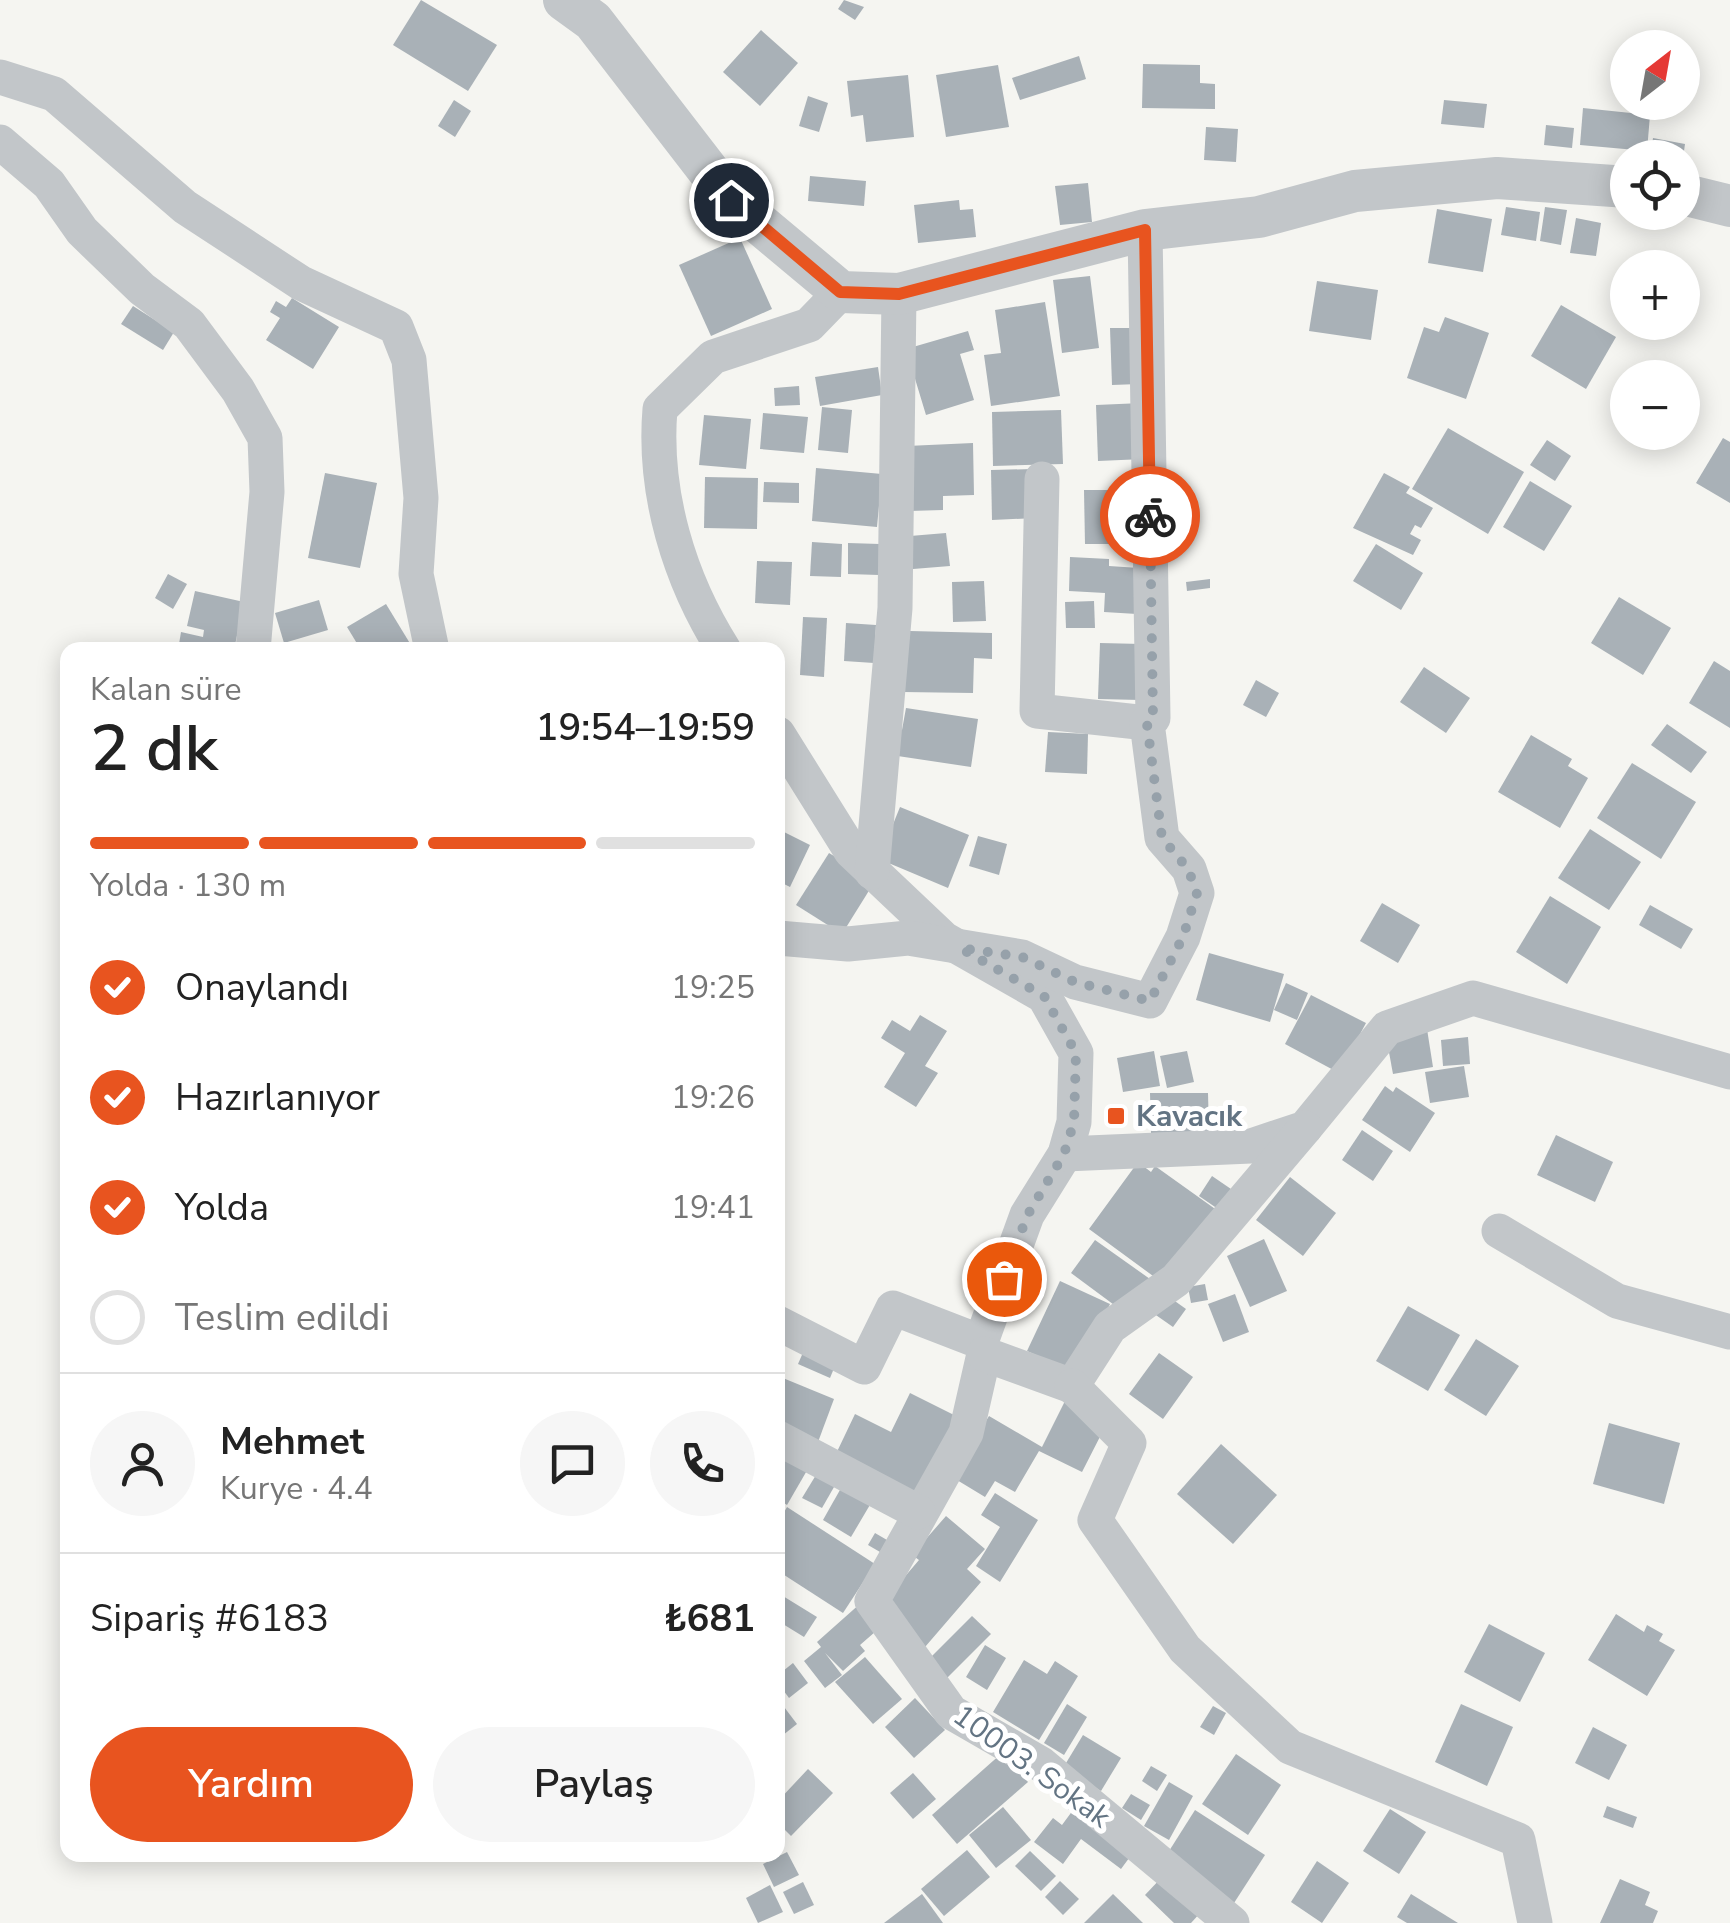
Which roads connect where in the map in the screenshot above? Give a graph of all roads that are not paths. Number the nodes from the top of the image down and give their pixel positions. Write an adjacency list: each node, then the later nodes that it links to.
1 (564, 0): 8 (street)
2 (0, 77): 12 (street)
3 (0, 142): 11 (street)
4 (1610, 186): 7 (street)
5 (1700, 198): 6 (street)
6 (1730, 206)
7 (1145, 230): 9 (street); 14 (street)
8 (840, 292): 9 (street); 13 (street)
9 (899, 294): 16 (street)
10 (1042, 479): 14 (street)
11 (254, 642)
12 (430, 642)
13 (720, 642)
14 (1147, 724): 18 (street)
15 (785, 745): 16 (street, 10003. Sokak)
16 (872, 872): 18 (street, 10003. Sokak)
17 (785, 939): 18 (street)
18 (960, 948): 21 (street, 10003. Sokak)
19 (1730, 1072): 20 (street)
20 (1305, 1128): 21 (street); 26 (street)
21 (1064, 1154): 25 (street, 10003. Sokak)
22 (1499, 1230): 24 (street)
23 (785, 1327): 25 (street)
24 (1730, 1332)
25 (982, 1348): 26 (street); 28 (street, 10003. Sokak)
26 (1072, 1386): 30 (street)
27 (785, 1442): 28 (street)
28 (918, 1512): 29 (street, 10003. Sokak)
29 (1232, 1923)
30 (1535, 1923)

